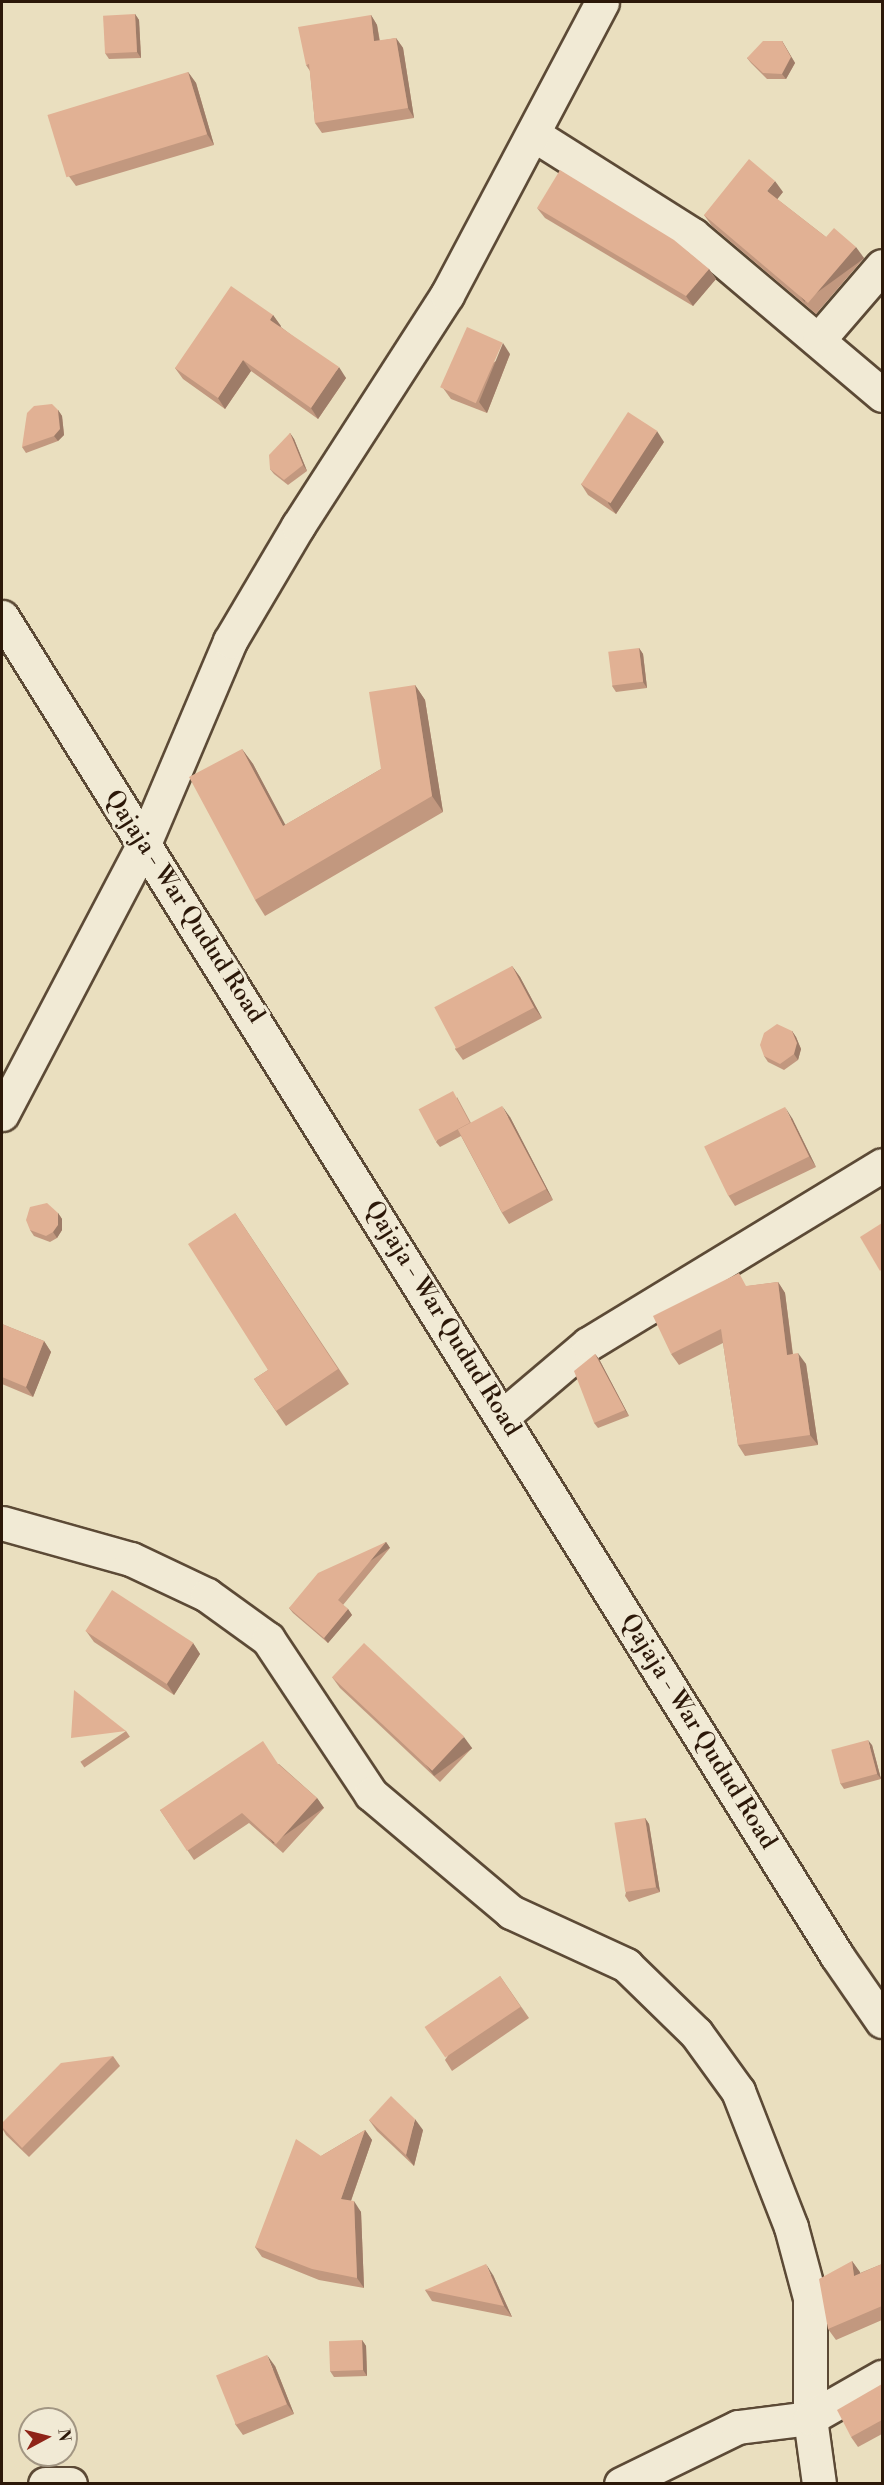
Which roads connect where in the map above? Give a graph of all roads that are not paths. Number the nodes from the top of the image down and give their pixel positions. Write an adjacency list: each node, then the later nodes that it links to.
1 (602, 2): 2 (street)
2 (533, 134): 4 (street); 7 (street)
3 (882, 266): 4 (street)
4 (819, 339): 5 (street)
5 (882, 395)
6 (2, 617): 7 (street, Qajaja - War Qudud Road)
7 (143, 846): 8 (street); 10 (street, Qajaja - War Qudud Road)
8 (2, 1114)
9 (882, 1165): 10 (street)
10 (503, 1416): 12 (street, Qajaja - War Qudud Road)
11 (2, 1523): 14 (street)
12 (882, 2021)
13 (882, 2377): 14 (street)
14 (810, 2418): 17 (street); 18 (street)
15 (45, 2484): 16 (street)
16 (70, 2484)
17 (621, 2484)
18 (819, 2484)

